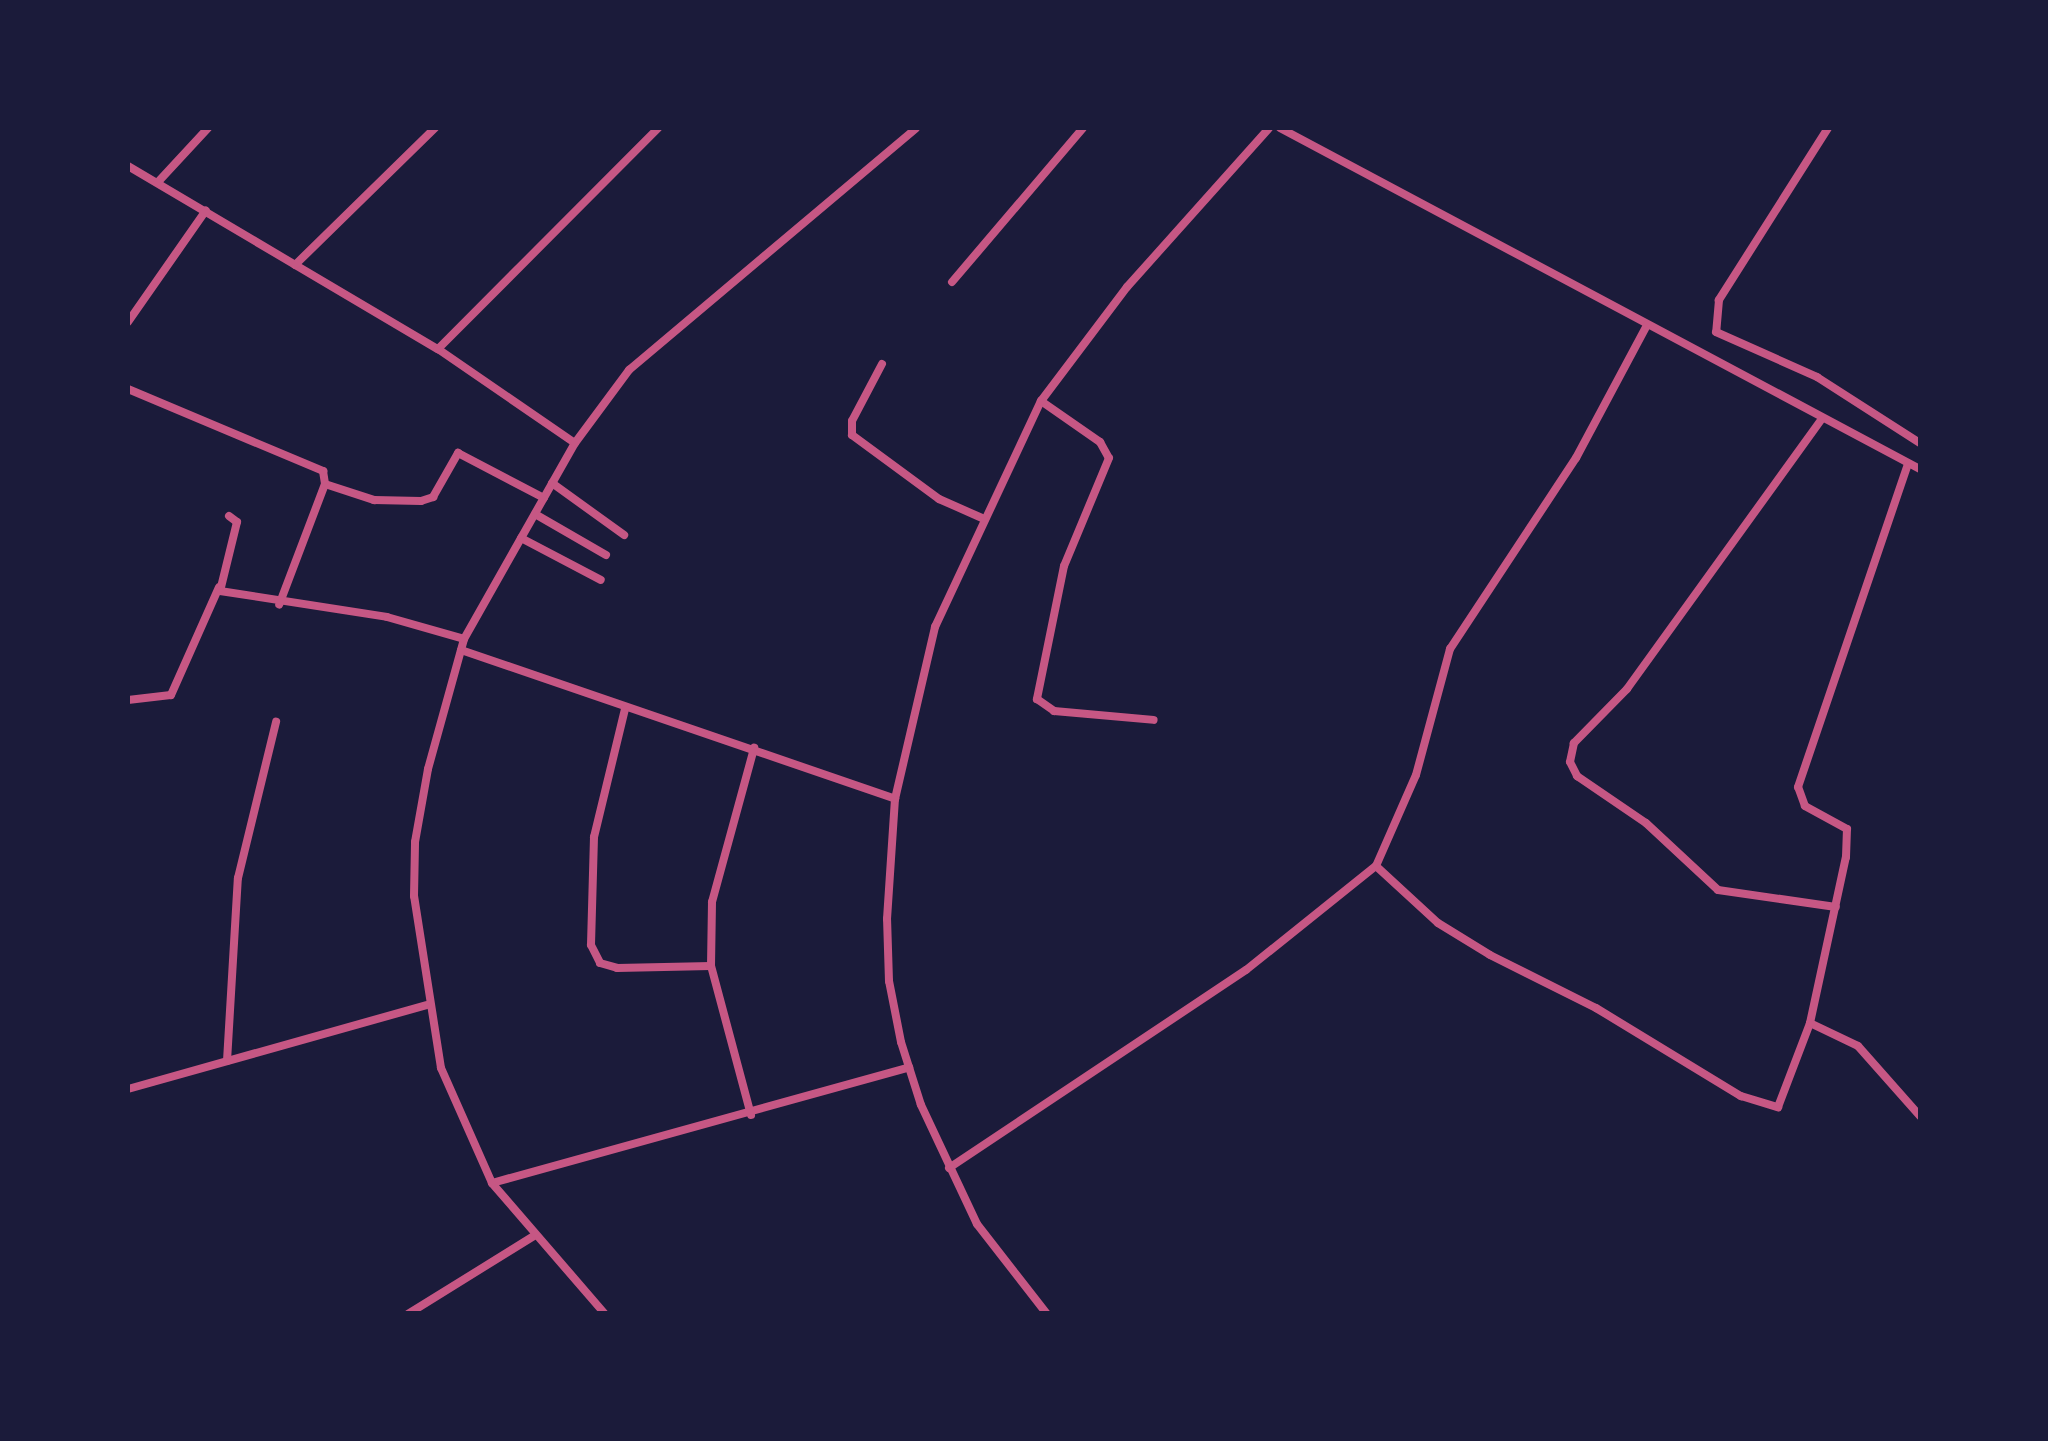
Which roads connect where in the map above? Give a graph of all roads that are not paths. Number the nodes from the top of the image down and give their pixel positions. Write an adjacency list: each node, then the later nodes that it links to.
1 (208, 128): 10 (street)
2 (435, 128): 12 (street)
3 (658, 128): 16 (street)
4 (916, 128): 21 (street)
5 (1083, 128): 13 (street)
6 (1270, 128): 19 (street)
7 (1280, 128): 15 (street)
8 (1828, 128): 22 (street)
9 (128, 166): 10 (street)
10 (158, 182): 11 (street)
11 (206, 210): 12 (street); 14 (street)
12 (295, 265): 16 (street)
13 (952, 282)
14 (128, 322)
15 (1647, 325): 20 (street); 45 (street)
16 (438, 350): 21 (street)
17 (882, 364): 30 (street)
18 (128, 389): 25 (street)
19 (1040, 401): 30 (street); 41 (street)
20 (1821, 420): 23 (street); 46 (street)
21 (575, 443): 26 (street)
22 (1920, 443)
23 (1908, 464): 24 (street); 46 (street)
24 (1920, 469)
25 (325, 484): 27 (street); 36 (street)
26 (552, 484): 27 (street); 31 (street)
27 (544, 498): 28 (street)
28 (535, 514): 32 (street); 33 (street)
29 (229, 516): 35 (street)
30 (982, 518): 44 (street)
31 (624, 535)
32 (522, 538): 34 (street); 37 (street)
33 (606, 555)
34 (601, 580)
35 (218, 587): 36 (street); 39 (street)
36 (279, 605): 37 (street)
37 (464, 639): 38 (street)
38 (461, 650): 40 (street); 48 (street)
39 (128, 700)
40 (626, 710): 43 (street); 47 (street)
41 (1154, 720)
42 (276, 722): 50 (street)
43 (754, 748): 44 (street); 47 (street)
44 (895, 799): 51 (street)
45 (1376, 866): 49 (street); 55 (street)
46 (1836, 907): 49 (street)
47 (711, 966): 53 (street)
48 (426, 1006): 50 (street); 56 (street)
49 (1810, 1024): 54 (street)
50 (227, 1061): 52 (street)
51 (909, 1067): 53 (street); 55 (street)
52 (128, 1088)
53 (751, 1115): 56 (street)
54 (1920, 1116)
55 (949, 1168): 60 (street)
56 (492, 1183): 57 (street)
57 (534, 1236): 58 (street); 59 (street)
58 (411, 1313)
59 (605, 1314)
60 (1047, 1314)

